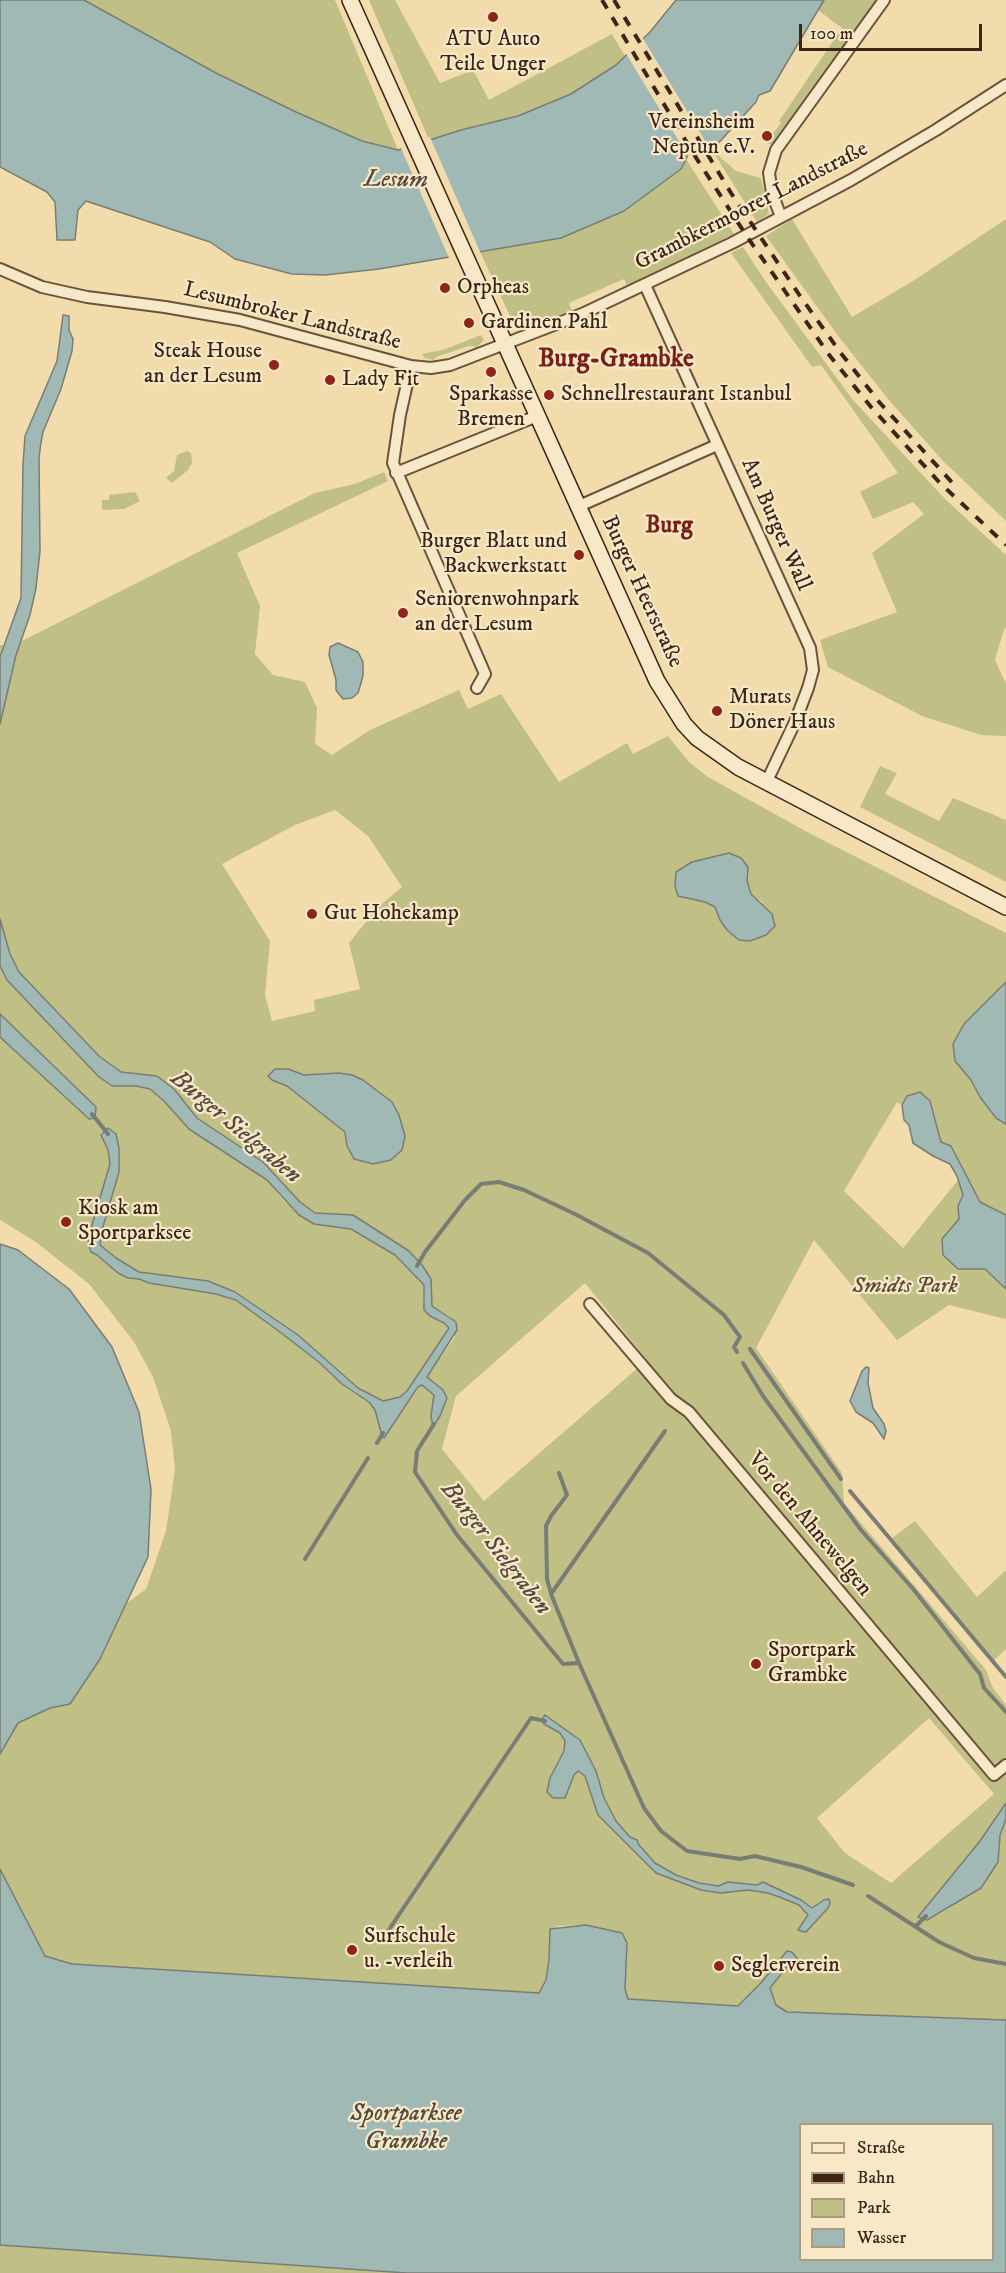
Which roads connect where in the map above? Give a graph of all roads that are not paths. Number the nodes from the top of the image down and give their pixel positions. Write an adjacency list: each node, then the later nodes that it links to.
1 (350, 0): 7 (main road, Burger Heerstraße)
2 (884, 0): 4 (street)
3 (1006, 85): 4 (street, Grambkermoorer Landstraße)
4 (782, 217): 6 (street, Grambkermoorer Landstraße)
5 (0, 269): 8 (street, Lesumbroker Landstraße)
6 (645, 285): 7 (street, Grambkermoorer Landstraße); 10 (street, Am Burger Wall)
7 (505, 344): 8 (street, Lesumbroker Landstraße); 9 (main road, Burger Heerstraße)
8 (411, 366): 11 (street)
9 (537, 416): 11 (street); 12 (main road, Burger Heerstraße)
10 (717, 445): 12 (street); 14 (street, Am Burger Wall)
11 (396, 473): 13 (street)
12 (577, 507): 14 (main road, Burger Heerstraße)
13 (477, 688)
14 (766, 783): 15 (main road, Burger Heerstraße)
15 (1006, 907)
16 (590, 1304): 17 (street, Vor den Ahnewelgen)
17 (1006, 1765)

